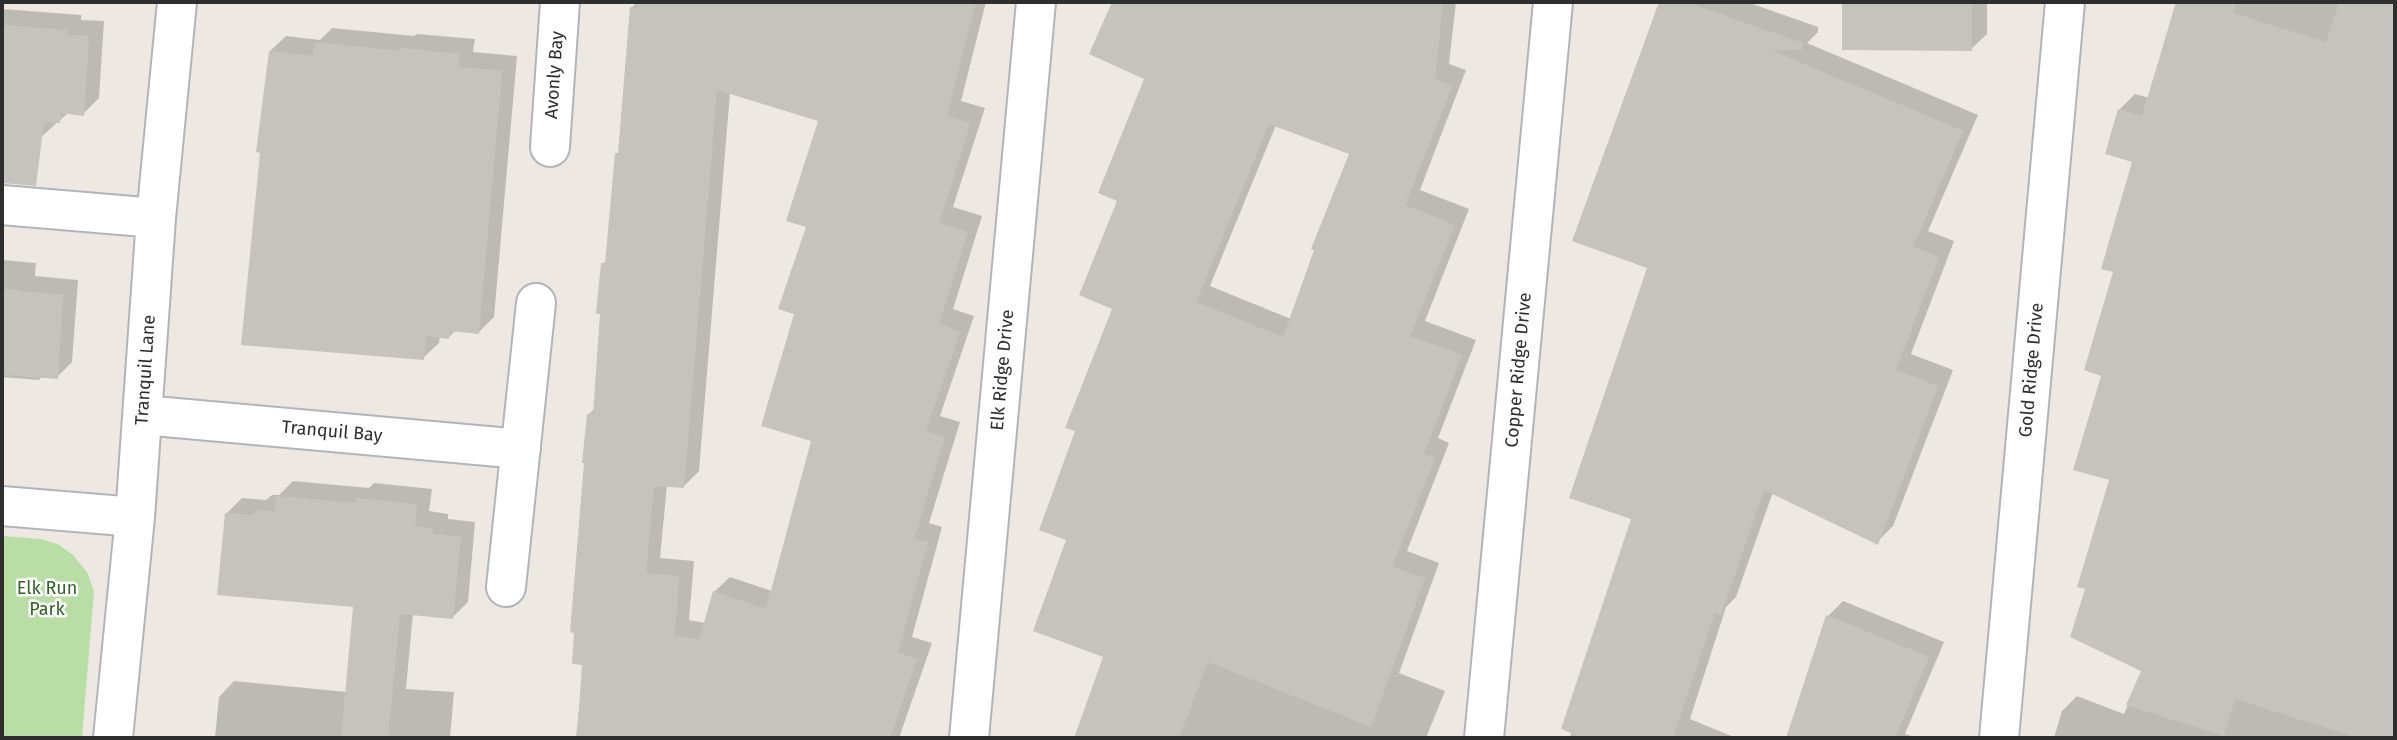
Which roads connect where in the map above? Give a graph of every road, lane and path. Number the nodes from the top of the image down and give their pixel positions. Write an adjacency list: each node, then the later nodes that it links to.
1 (177, 2): 8 (street, Tranquil Lane)
2 (561, 2): 6 (street, Avonly Bay)
3 (1036, 2): 16 (street, Elk Ridge Drive)
4 (1553, 2): 17 (street, Copper Ridge Drive)
5 (2065, 2): 18 (street, Gold Ridge Drive)
6 (550, 147)
7 (2, 205): 8 (street)
8 (156, 218): 10 (street, Tranquil Lane)
9 (536, 303): 11 (street)
10 (142, 415): 11 (street, Tranquil Bay); 13 (street, Tranquil Lane)
11 (521, 449): 14 (street)
12 (2, 506): 13 (street)
13 (135, 517): 15 (street, Tranquil Lane)
14 (506, 587)
15 (113, 738)
16 (969, 738)
17 (1485, 738)
18 (1998, 738)

